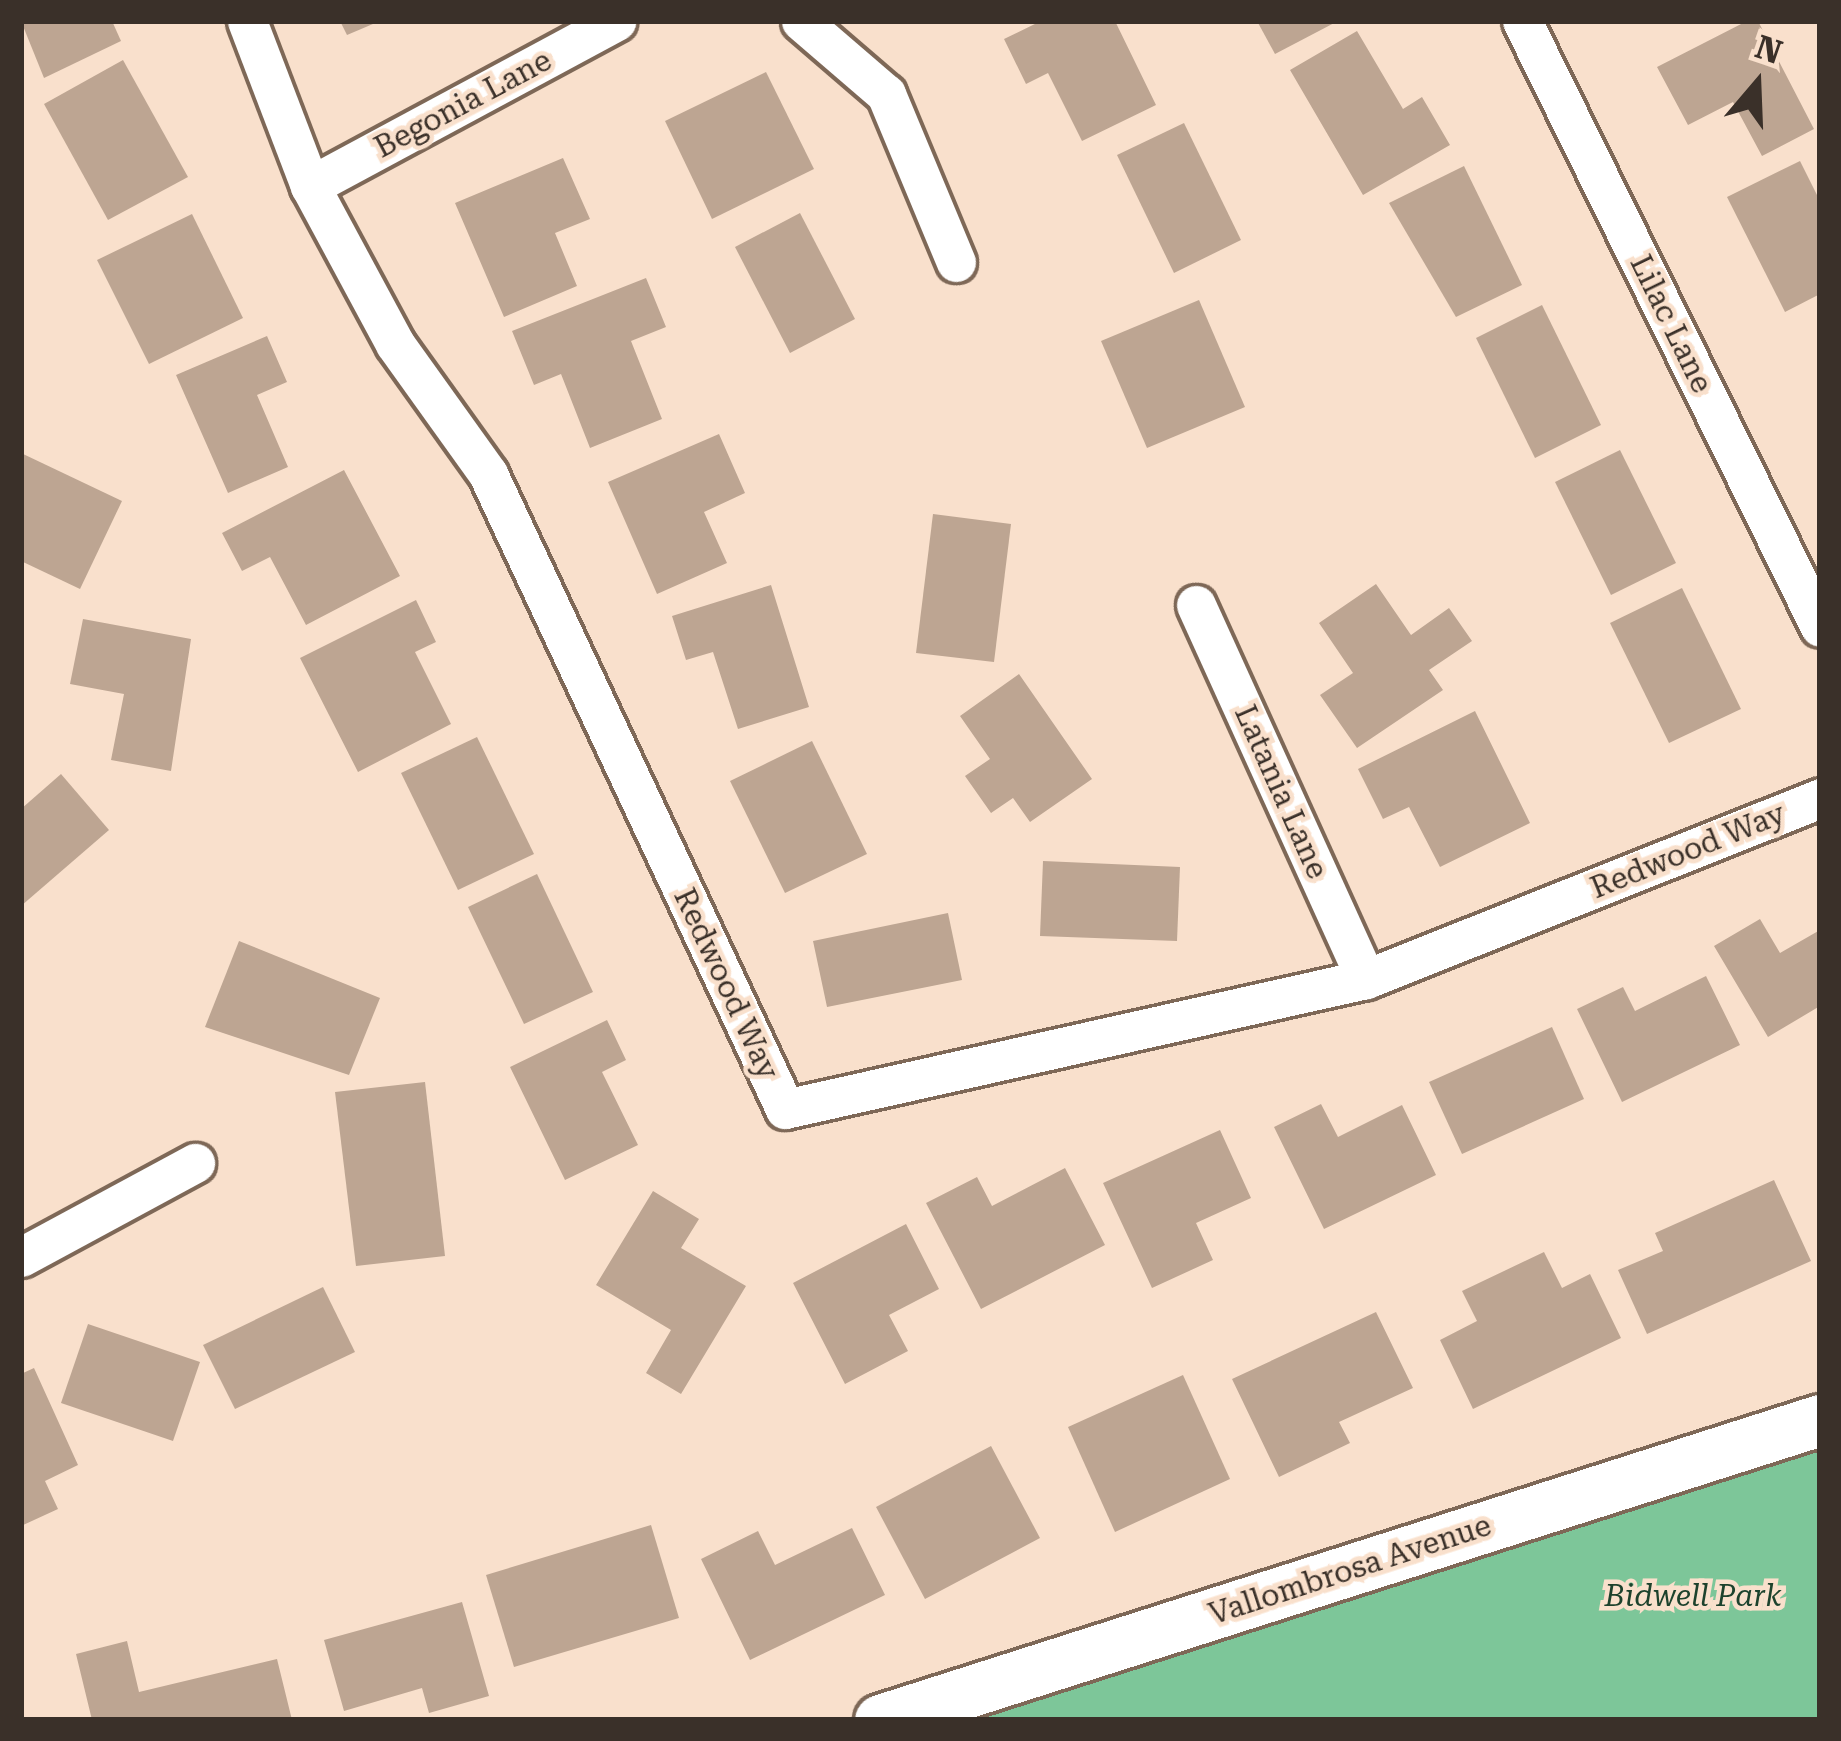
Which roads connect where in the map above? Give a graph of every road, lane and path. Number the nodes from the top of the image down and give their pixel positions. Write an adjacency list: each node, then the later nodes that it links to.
1 (247, 21): 5 (street, Redwood Way)
2 (616, 21): 5 (street, Begonia Lane)
3 (801, 21): 6 (street)
4 (1522, 21): 8 (street, Lilac Lane)
5 (310, 186): 10 (street, Redwood Way)
6 (956, 262)
7 (1196, 605): 10 (street, Latania Lane)
8 (1820, 627)
9 (1820, 798): 10 (street, Redwood Way)
10 (1366, 979)
11 (195, 1163): 12 (street)
12 (21, 1257)
13 (1820, 1420): 14 (street, Vallombrosa Avenue)
14 (880, 1720)

